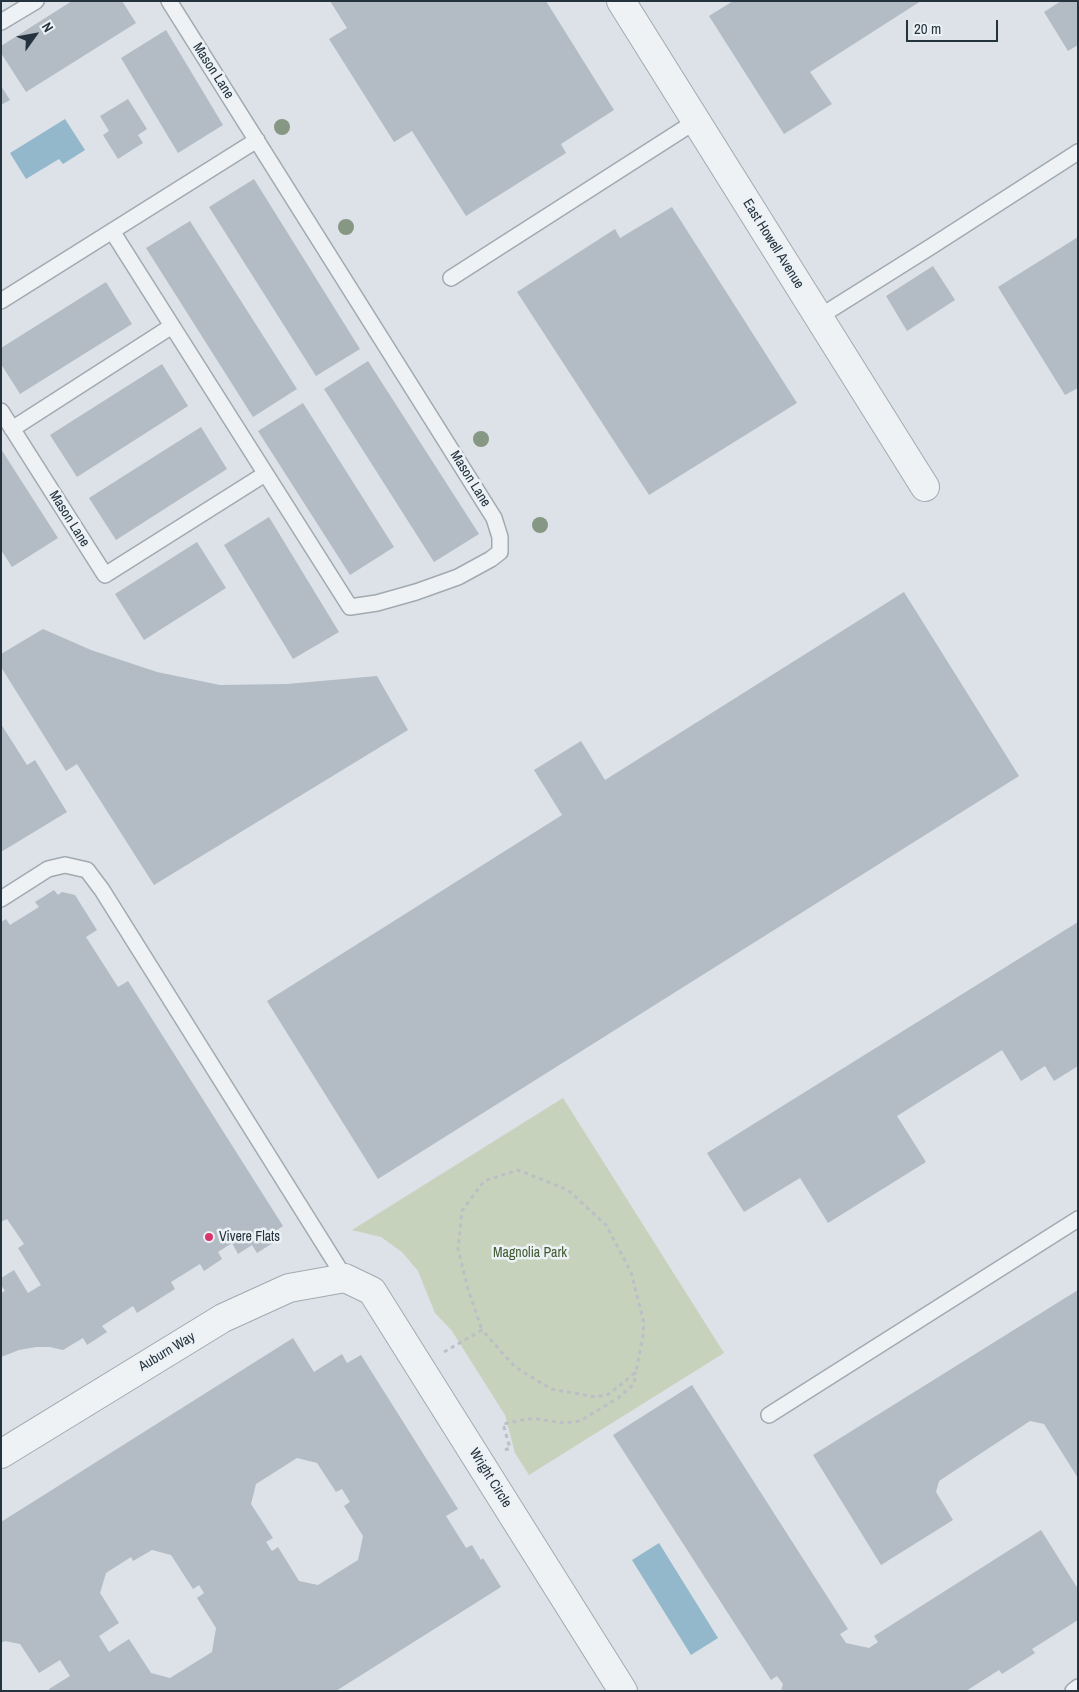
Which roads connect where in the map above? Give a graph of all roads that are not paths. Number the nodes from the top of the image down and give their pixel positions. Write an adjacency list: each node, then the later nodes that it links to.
1 (36, 1): 4 (lane)
2 (169, 1): 6 (lane, Mason Lane)
3 (630, 4): 5 (street, East Howell Avenue)
4 (1, 22)
5 (696, 121): 9 (lane); 11 (street, East Howell Avenue)
6 (257, 140): 8 (lane); 15 (lane, Mason Lane)
7 (1078, 152): 11 (lane)
8 (112, 231): 10 (lane); 12 (lane, Mason Lane)
9 (451, 278)
10 (1, 300)
11 (819, 317): 16 (street, East Howell Avenue)
12 (172, 326): 14 (lane); 15 (lane, Mason Lane)
13 (1, 411): 14 (lane, Mason Lane)
14 (12, 429): 15 (lane, Mason Lane)
15 (266, 474)
16 (925, 486)
17 (1, 898): 19 (lane)
18 (1078, 1220): 20 (lane)
19 (345, 1278): 21 (street, Auburn Way); 23 (street, Wright Circle)
20 (769, 1415)
21 (1, 1454)
22 (1078, 1688): 24 (lane)
23 (623, 1691)
24 (1073, 1691)

